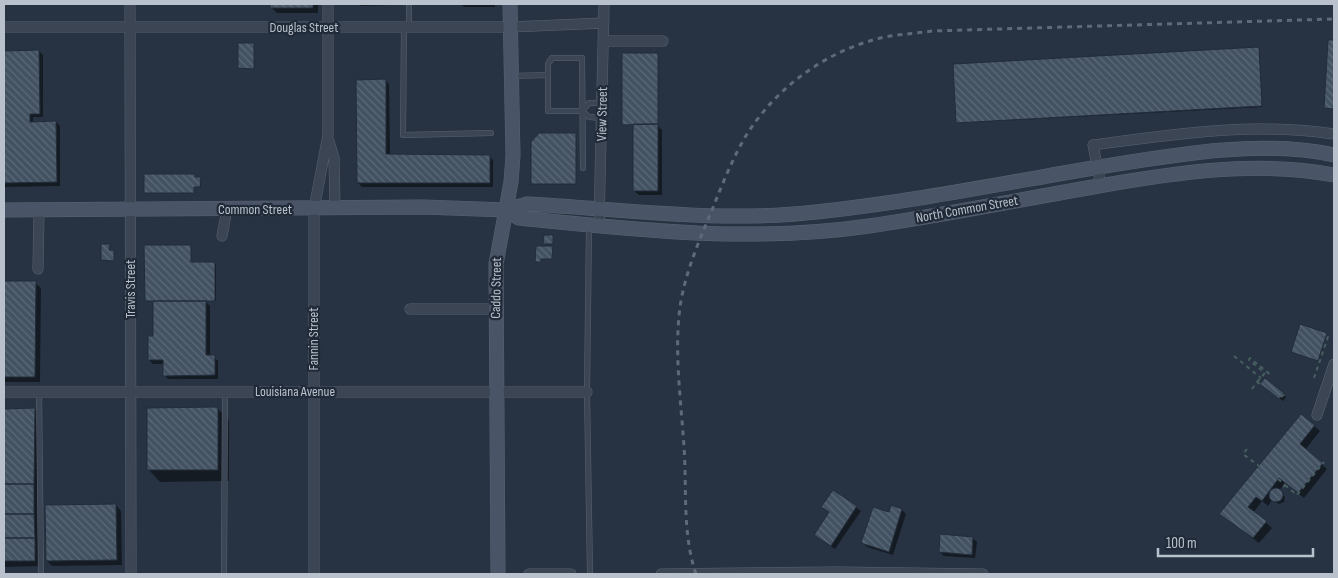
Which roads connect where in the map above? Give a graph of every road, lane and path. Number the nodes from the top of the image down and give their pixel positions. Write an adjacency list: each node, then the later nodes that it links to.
1 (130, 4): 11 (street, Travis Street)
2 (328, 4): 10 (street, Fannin Street)
3 (409, 4): 7 (lane)
4 (510, 4): 8 (main road, Caddo Street)
5 (604, 4): 6 (street, View Street)
6 (604, 23): 8 (street, Douglas Street); 12 (street, View Street)
7 (407, 26): 8 (street, Douglas Street); 10 (street, Douglas Street); 19 (lane)
8 (510, 26): 15 (main road, Caddo Street)
9 (4, 27): 11 (street, Douglas Street)
10 (328, 27): 11 (street, Douglas Street); 21 (street, Fannin Street)
11 (130, 28): 29 (street, Travis Street)
12 (604, 41): 13 (street); 16 (street, View Street)
13 (663, 41)
14 (548, 75): 15 (lane); 17 (lane); 17 (lane)
15 (511, 76): 34 (main road, Caddo Street)
16 (602, 103): 17 (lane); 18 (street, View Street)
17 (582, 110): 18 (lane); 24 (lane)
18 (602, 118): 28 (street, View Street)
19 (491, 133)
20 (1334, 134): 23 (street)
21 (328, 135): 27 (street, Fannin Street); 31 (street, Fannin Street)
22 (1334, 155): 23 (main road, North Common Street)
23 (1098, 167): 26 (street); 28 (main road, North Common Street)
24 (583, 168)
25 (1334, 175): 26 (main road, North Common Street)
26 (1102, 186): 35 (main road, North Common Street)
27 (335, 208): 31 (main road, Common Street); 34 (main road, Common Street)
28 (600, 208): 34 (main road, Common Street); 35 (street, View Street)
29 (129, 209): 30 (main road, Common Street); 33 (main road, Common Street); 50 (street, Travis Street)
30 (227, 209): 31 (main road, Common Street); 36 (street)
31 (314, 209): 52 (street, Fannin Street)
32 (4, 210): 33 (main road, Common Street)
33 (39, 210): 37 (street)
34 (506, 210): 35 (main road, Common Street); 39 (main road, Caddo Street)
35 (594, 225): 55 (lane)
36 (222, 236)
37 (38, 269)
38 (410, 309): 39 (street)
39 (495, 309): 49 (main road, Caddo Street)
40 (1329, 334): 45 (path)
41 (1234, 356): 44 (path)
42 (1334, 364): 58 (street)
43 (1272, 376): 44 (path)
44 (1261, 378): 46 (path)
45 (1314, 378)
46 (1257, 382): 47 (path); 48 (path)
47 (1263, 386)
48 (1252, 389)
49 (496, 390): 52 (street, Louisiana Avenue); 55 (street, Louisiana Avenue); 69 (main road, Caddo Street)
50 (130, 391): 51 (street, Louisiana Avenue); 54 (street, Louisiana Avenue); 66 (street, Travis Street)
51 (226, 391): 52 (street, Louisiana Avenue); 67 (lane)
52 (312, 391): 68 (street, Fannin Street)
53 (4, 392): 54 (street, Louisiana Avenue)
54 (39, 392): 65 (lane)
55 (586, 392): 72 (lane)
56 (1286, 393): 57 (path)
57 (1281, 397)
58 (1317, 415)
59 (1247, 449): 61 (path)
60 (1324, 462): 63 (path)
61 (1259, 466)
62 (1278, 479): 63 (path)
63 (1285, 485): 64 (path)
64 (1281, 490)
65 (41, 574)
66 (131, 574)
67 (224, 574)
68 (314, 574)
69 (498, 574)
70 (529, 574): 71 (street)
71 (571, 574)
72 (590, 574)
73 (661, 574): 74 (street)
74 (956, 574): 75 (street)
75 (983, 574)

